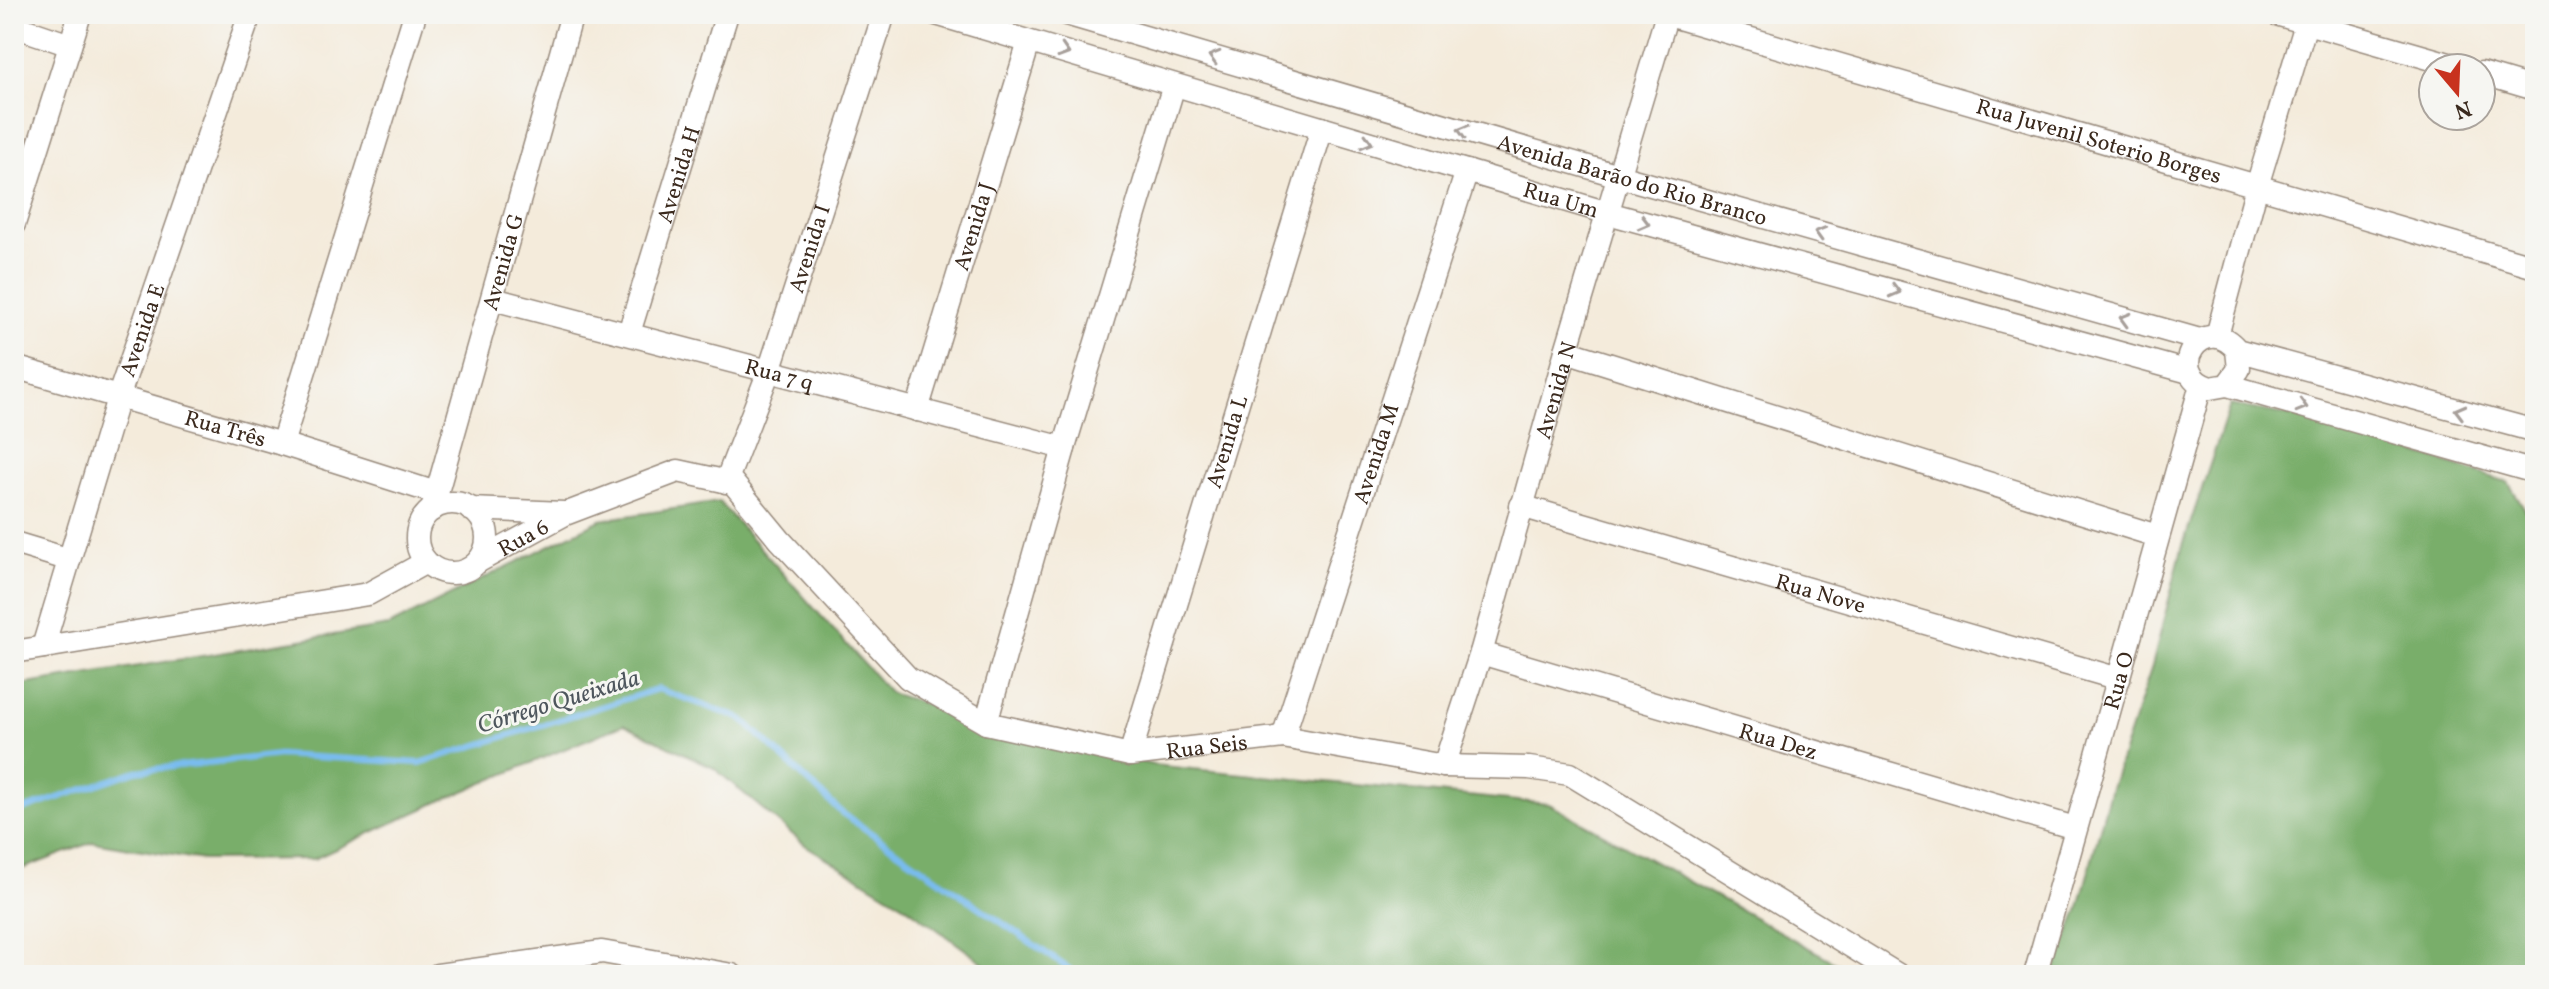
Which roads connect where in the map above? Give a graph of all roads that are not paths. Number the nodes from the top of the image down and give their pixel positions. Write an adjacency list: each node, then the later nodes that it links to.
1 (80, 14): 15 (street)
2 (250, 14): 36 (street, Avenida E)
3 (415, 14): 39 (street)
4 (572, 14): 27 (street, Avenida G)
5 (727, 14): 28 (street, Avenida H)
6 (884, 14): 33 (street, Avenida I)
7 (936, 14): 14 (street, Rua Um)
8 (1066, 14): 11 (street, Avenida Barão do Rio Branco)
9 (1666, 14): 22 (street, Avenida N); 23 (street, Rua Juvenil Soterio Borges)
10 (2276, 14): 12 (street)
11 (1096, 18): 22 (street, Avenida Barão do Rio Branco, one-way to 11)
12 (2308, 18): 16 (street); 23 (street)
13 (14, 26): 15 (street)
14 (1029, 42): 18 (street, Rua Um, one-way to 18); 37 (street, Avenida J)
15 (70, 45): 25 (street)
16 (2417, 53)
17 (2497, 78): 19 (street)
18 (1174, 85): 20 (street, Rua Um); 40 (street)
19 (2535, 89)
20 (1322, 128): 21 (street, Rua Um, one-way to 21); 58 (street, Avenida L)
21 (1467, 171): 24 (street, Rua Um); 57 (street, Avenida M)
22 (1619, 176): 24 (street, Avenida N); 29 (street, Avenida Barão do Rio Branco, one-way to 22)
23 (2257, 186): 26 (street, Rua Juvenil Soterio Borges); 29 (street)
24 (1608, 213): 31 (street, Avenida N); 34 (street, Rua Um, one-way to 34)
25 (14, 224)
26 (2535, 267)
27 (493, 299): 28 (street, Rua 7 q); 43 (street, Avenida G)
28 (629, 333): 33 (street, Rua 7 q)
29 (2208, 338): 30 (street); 34 (street)
30 (2237, 350): 35 (street); 38 (street, one-way to 30)
31 (1566, 351): 44 (street, Avenida N); 47 (street)
32 (14, 367): 36 (street, Rua Três)
33 (769, 371): 37 (street, Rua 7 q); 42 (street, Avenida I)
34 (2195, 379): 35 (street); 47 (street, Rua O)
35 (2227, 385): 41 (street, one-way to 41)
36 (118, 398): 39 (street, Rua Três); 49 (street, Avenida E)
37 (917, 410): 40 (street, Rua 7 q)
38 (2535, 431)
39 (282, 444): 43 (street, Rua Três)
40 (1064, 448): 56 (street)
41 (2535, 472)
42 (726, 482): 46 (street); 56 (street, Rua Seis)
43 (434, 501): 45 (street); 51 (street)
44 (1521, 506): 54 (street, Avenida N); 55 (street, Rua Nove)
45 (470, 509): 46 (street); 50 (street)
46 (565, 514): 50 (street, Rua 6)
47 (2157, 536): 55 (street, Rua O)
48 (14, 543): 49 (street)
49 (67, 559): 52 (street, Avenida E)
50 (479, 561): 51 (street)
51 (426, 562): 52 (street)
52 (43, 647): 53 (street)
53 (14, 652)
54 (1481, 653): 59 (street, Avenida N); 60 (street, Rua Dez)
55 (2119, 679): 60 (street, Rua O)
56 (986, 723): 58 (street, Rua Seis)
57 (1283, 737): 58 (street, Rua Seis); 59 (street, Rua Seis)
58 (1130, 755)
59 (1444, 766): 63 (street, Rua Seis)
60 (2075, 828): 64 (street, Rua O)
61 (438, 975): 62 (street)
62 (732, 975)
63 (1898, 975)
64 (2035, 975)

